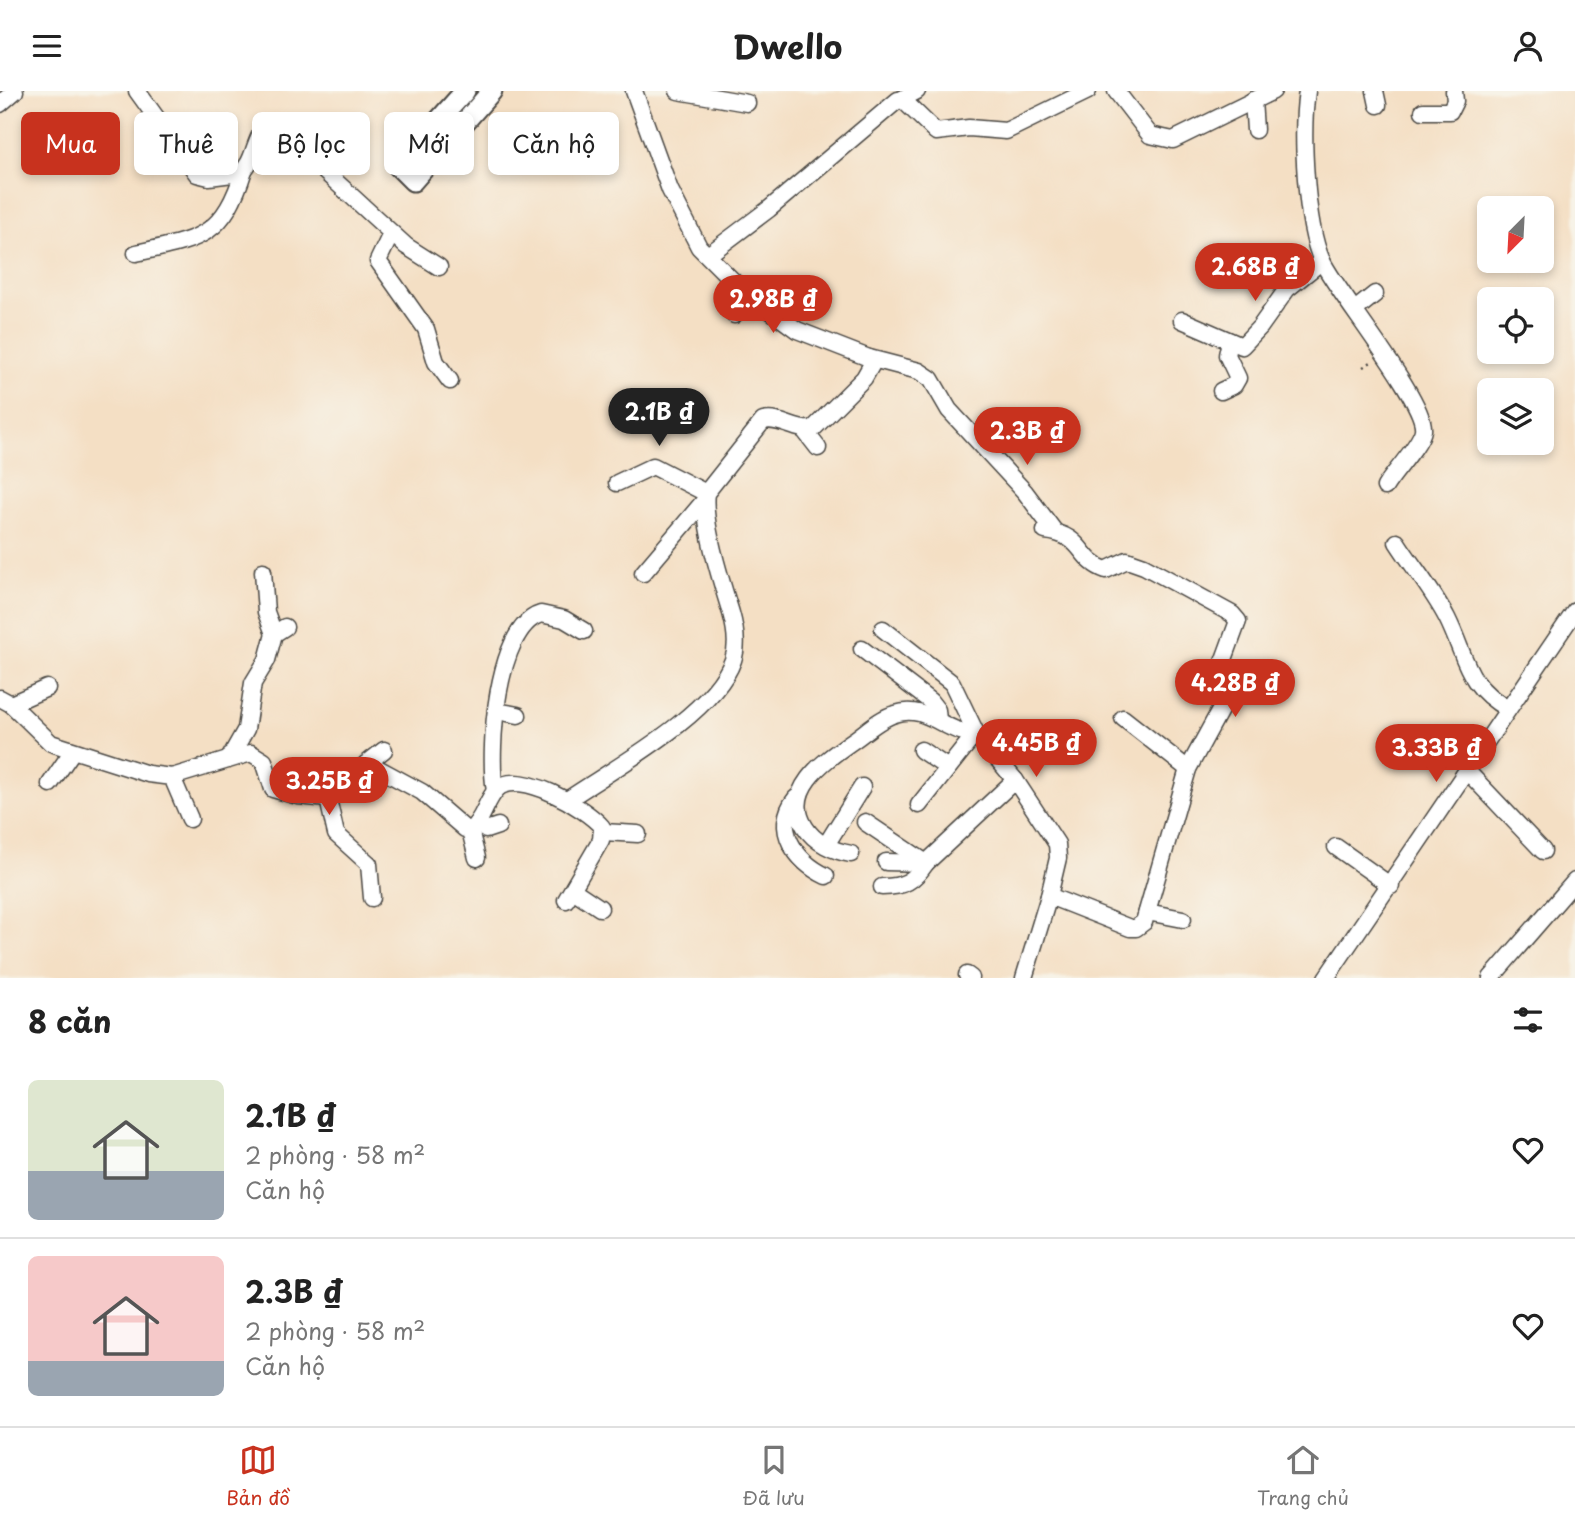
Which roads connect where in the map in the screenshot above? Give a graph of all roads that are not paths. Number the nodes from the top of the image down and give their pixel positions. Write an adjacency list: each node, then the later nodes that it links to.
1 (15, 91): 16 (street)
2 (136, 91): 19 (street)
3 (465, 91): 4 (main road)
4 (492, 91)
5 (634, 91): 22 (street)
6 (678, 91): 15 (street)
7 (917, 91): 13 (street)
8 (1088, 91): 13 (street)
9 (1116, 91): 14 (street)
10 (1273, 91): 14 (street)
11 (1307, 91): 23 (street)
12 (1454, 91): 17 (street)
13 (900, 100): 22 (street)
14 (1253, 100): 18 (street)
15 (747, 103)
16 (0, 104)
17 (1423, 111)
18 (1255, 129)
19 (244, 170): 20 (street); 21 (street)
20 (391, 234): 24 (street); 32 (street)
21 (136, 253)
22 (709, 255): 25 (street)
23 (1322, 261): 27 (street); 30 (street)
24 (439, 267)
25 (742, 291): 28 (street); 31 (street)
26 (1375, 294): 27 (street)
27 (1355, 310): 37 (street)
28 (734, 315)
29 (1182, 320): 30 (street)
30 (1230, 341): 33 (street)
31 (869, 358): 34 (street); 60 (street)
32 (450, 381)
33 (1222, 391)
34 (804, 430): 35 (street); 38 (street)
35 (818, 448)
36 (617, 482): 38 (street)
37 (1385, 487)
38 (706, 497): 41 (street); 69 (street)
39 (1396, 541): 48 (street)
40 (263, 571): 57 (street)
41 (643, 573)
42 (1575, 611): 48 (street)
43 (883, 629): 53 (street)
44 (584, 631): 49 (street)
45 (862, 649): 52 (street)
46 (47, 688): 47 (street)
47 (5, 701): 56 (street)
48 (1508, 709): 61 (street)
49 (496, 711): 50 (street); 66 (street)
50 (518, 715)
51 (1124, 718): 60 (street)
52 (939, 720): 53 (street); 67 (street)
53 (976, 733): 59 (street); 63 (street)
54 (384, 750): 58 (street)
55 (921, 750): 59 (street)
56 (72, 752): 62 (street); 64 (street)
57 (229, 759): 62 (street); 68 (street)
58 (366, 764): 68 (street); 73 (street)
59 (948, 768): 70 (street)
60 (1188, 769): 91 (street)
61 (1467, 771): 79 (street); 86 (street)
62 (172, 777): 71 (street)
63 (1015, 780): 83 (street); 88 (street)
64 (50, 784)
65 (862, 787): 77 (street)
66 (495, 791): 69 (street); 73 (street)
67 (798, 796): 77 (street); 84 (street)
68 (328, 799): 89 (street)
69 (567, 800): 75 (street)
70 (919, 805)
71 (190, 819)
72 (865, 822): 83 (street)
73 (474, 826): 74 (street); 81 (street)
74 (498, 826)
75 (603, 832): 76 (street); 90 (street)
76 (638, 834)
77 (826, 845): 80 (street)
78 (1336, 847): 86 (street)
79 (1543, 851)
80 (850, 854)
81 (477, 858)
82 (886, 862): 83 (street)
83 (926, 863): 87 (street)
84 (826, 876)
85 (1575, 881): 95 (street)
86 (1391, 885): 94 (street)
87 (882, 887)
88 (1049, 896): 91 (street); 93 (street)
89 (372, 898)
90 (600, 908)
91 (1147, 912): 92 (street)
92 (1183, 919)
93 (1024, 978)
94 (1326, 978)
95 (1491, 978)

